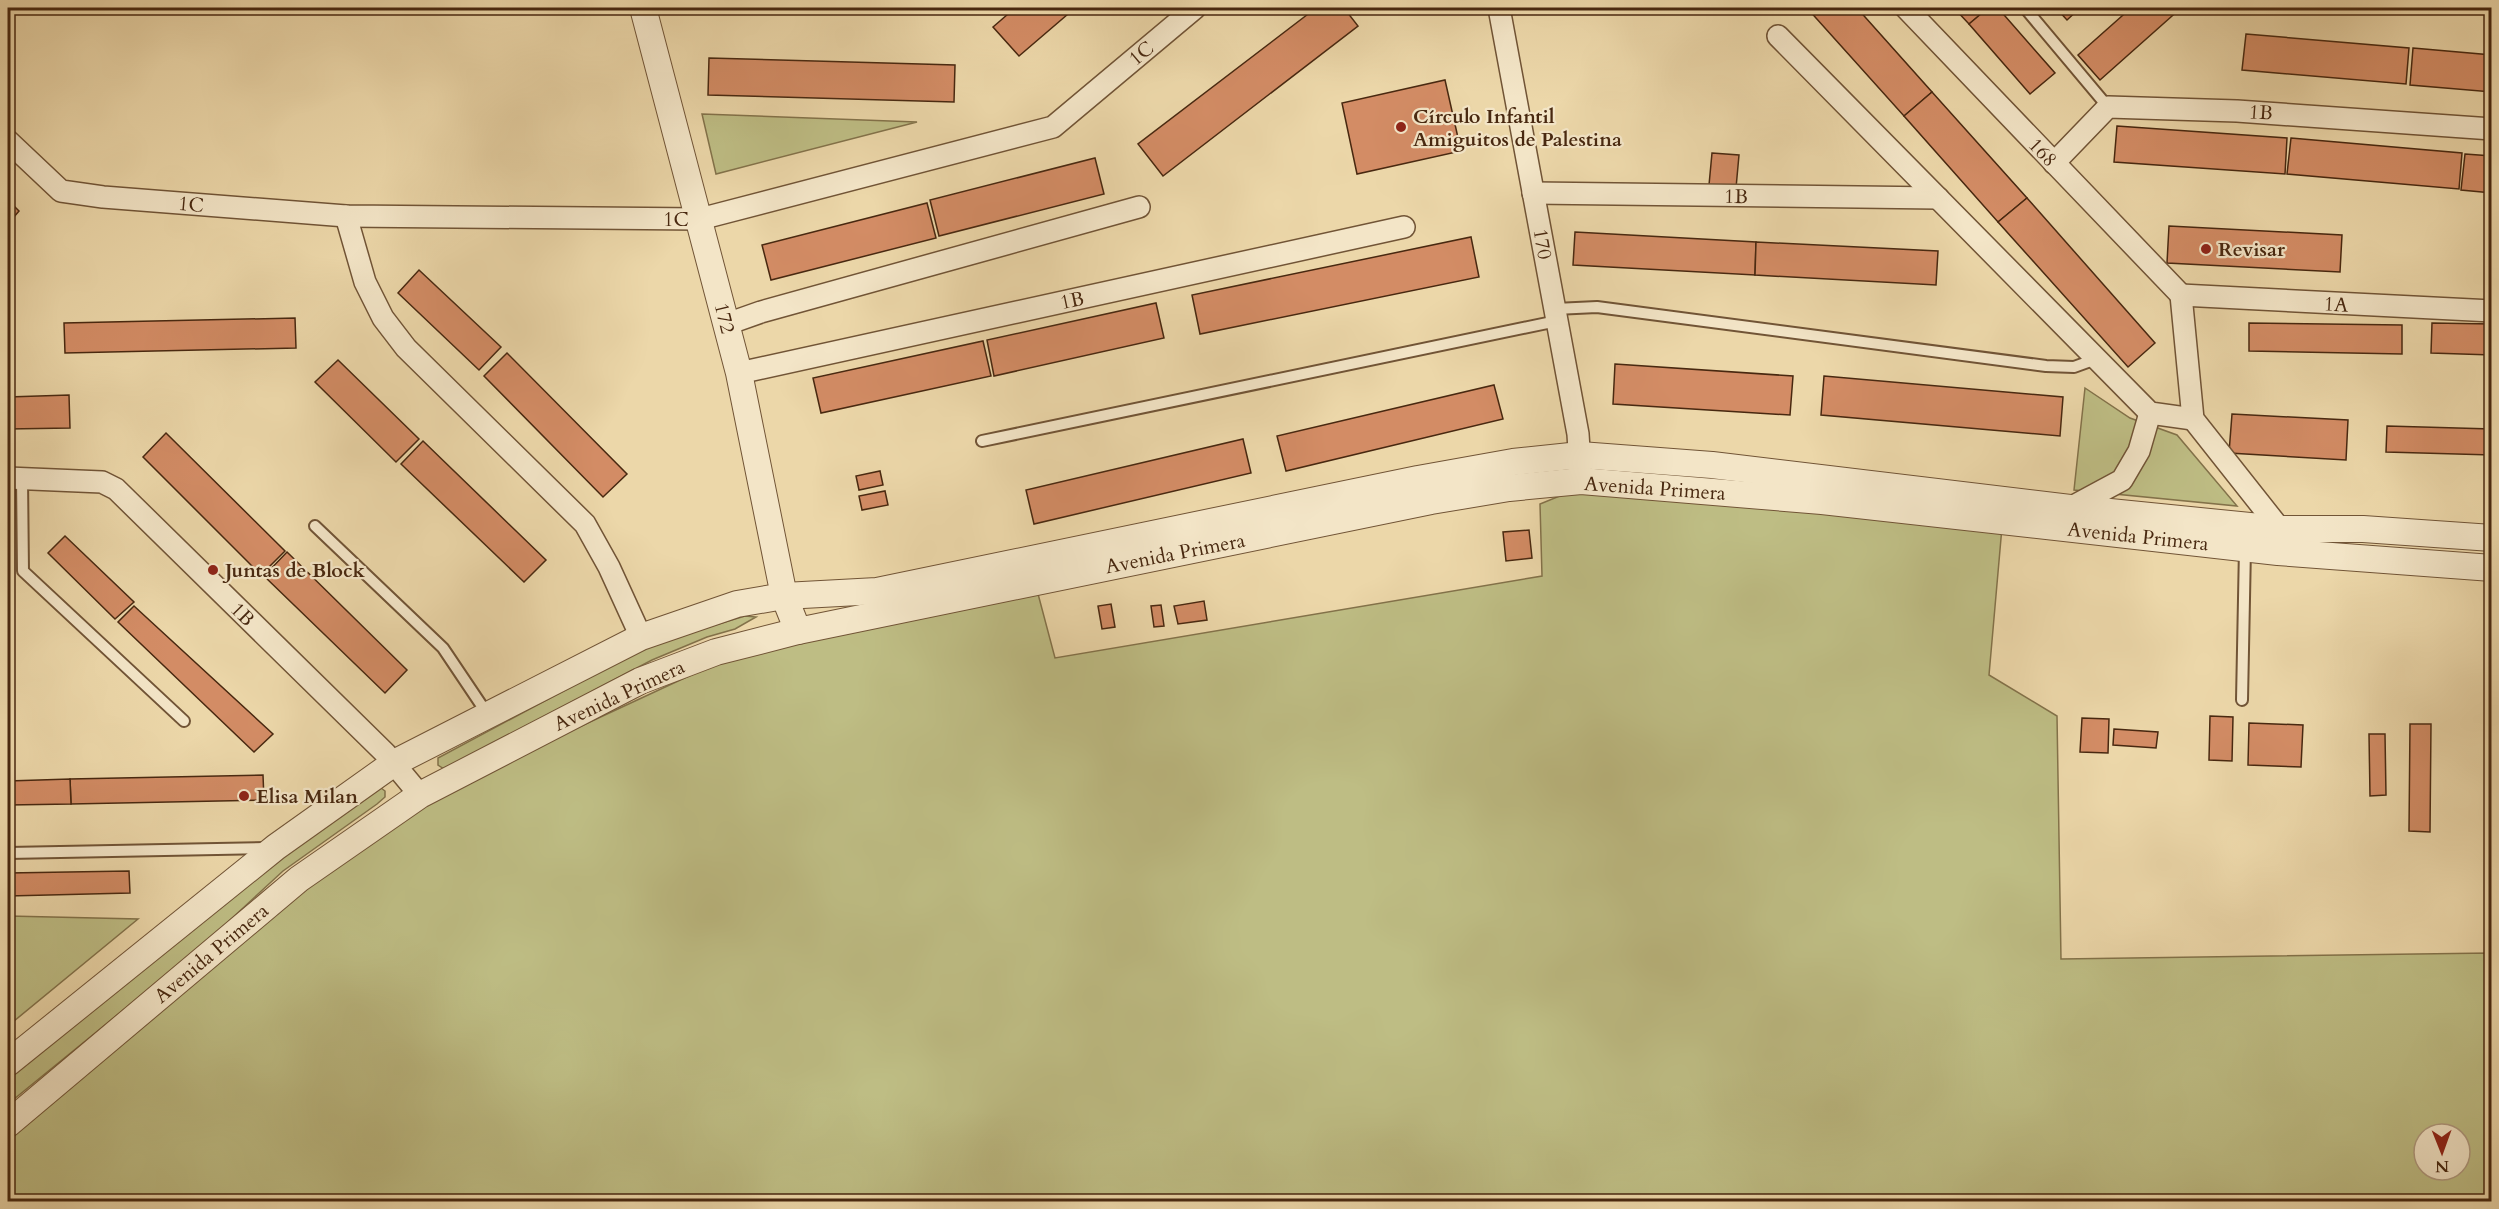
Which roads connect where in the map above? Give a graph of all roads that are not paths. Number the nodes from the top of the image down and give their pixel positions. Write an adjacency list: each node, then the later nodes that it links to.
1 (643, 8): 15 (street, 172)
2 (1195, 8): 15 (street, 1C)
3 (1499, 8): 11 (street, 170)
4 (1906, 8): 10 (street, 168)
5 (2025, 8): 7 (lane)
6 (1778, 36): 12 (street)
7 (2108, 107): 8 (street, 1B); 10 (street)
8 (2492, 129)
9 (8, 141): 14 (street, 1C)
10 (2054, 163): 17 (street, 168)
11 (1533, 194): 12 (street, 1B); 19 (street, 170)
12 (1938, 198): 21 (street)
13 (1139, 207): 20 (street)
14 (346, 216): 15 (street, 1C); 37 (street)
15 (700, 219): 20 (street, 172)
16 (1404, 227): 22 (street, 1B)
17 (2181, 295): 18 (street, 1A); 24 (street)
18 (2492, 311)
19 (1556, 315): 21 (lane); 25 (lane); 26 (street, 170)
20 (727, 324): 22 (street, 172)
21 (2096, 358): 23 (street)
22 (739, 373): 35 (street, 172)
23 (2150, 413): 24 (street); 29 (street)
24 (2193, 420): 33 (street)
25 (982, 441)
26 (1580, 455): 28 (street, 170); 29 (street, Avenida Primera); 35 (street, Avenida Primera)
27 (15, 478): 40 (lane); 41 (street, 1B)
28 (1581, 481): 31 (street, Avenida Primera); 36 (street, Avenida Primera)
29 (2070, 508): 31 (street, Avenida Primera)
30 (315, 526): 39 (lane)
31 (2246, 537): 33 (street, Avenida Primera); 38 (lane)
32 (2492, 538): 33 (street, Avenida Primera)
33 (2279, 540): 34 (street, Avenida Primera)
34 (2492, 568)
35 (784, 596): 36 (street, 172); 37 (street, Avenida Primera)
36 (798, 631): 42 (street, Avenida Primera)
37 (640, 637): 39 (street, Avenida Primera)
38 (2242, 700)
39 (488, 715): 41 (street, Avenida Primera)
40 (184, 721)
41 (394, 763): 42 (street, 1B); 43 (street, Avenida Primera)
42 (420, 795): 46 (street, Avenida Primera)
43 (276, 848): 44 (lane); 45 (street, Avenida Primera)
44 (8, 853)
45 (8, 1063)
46 (8, 1124)

